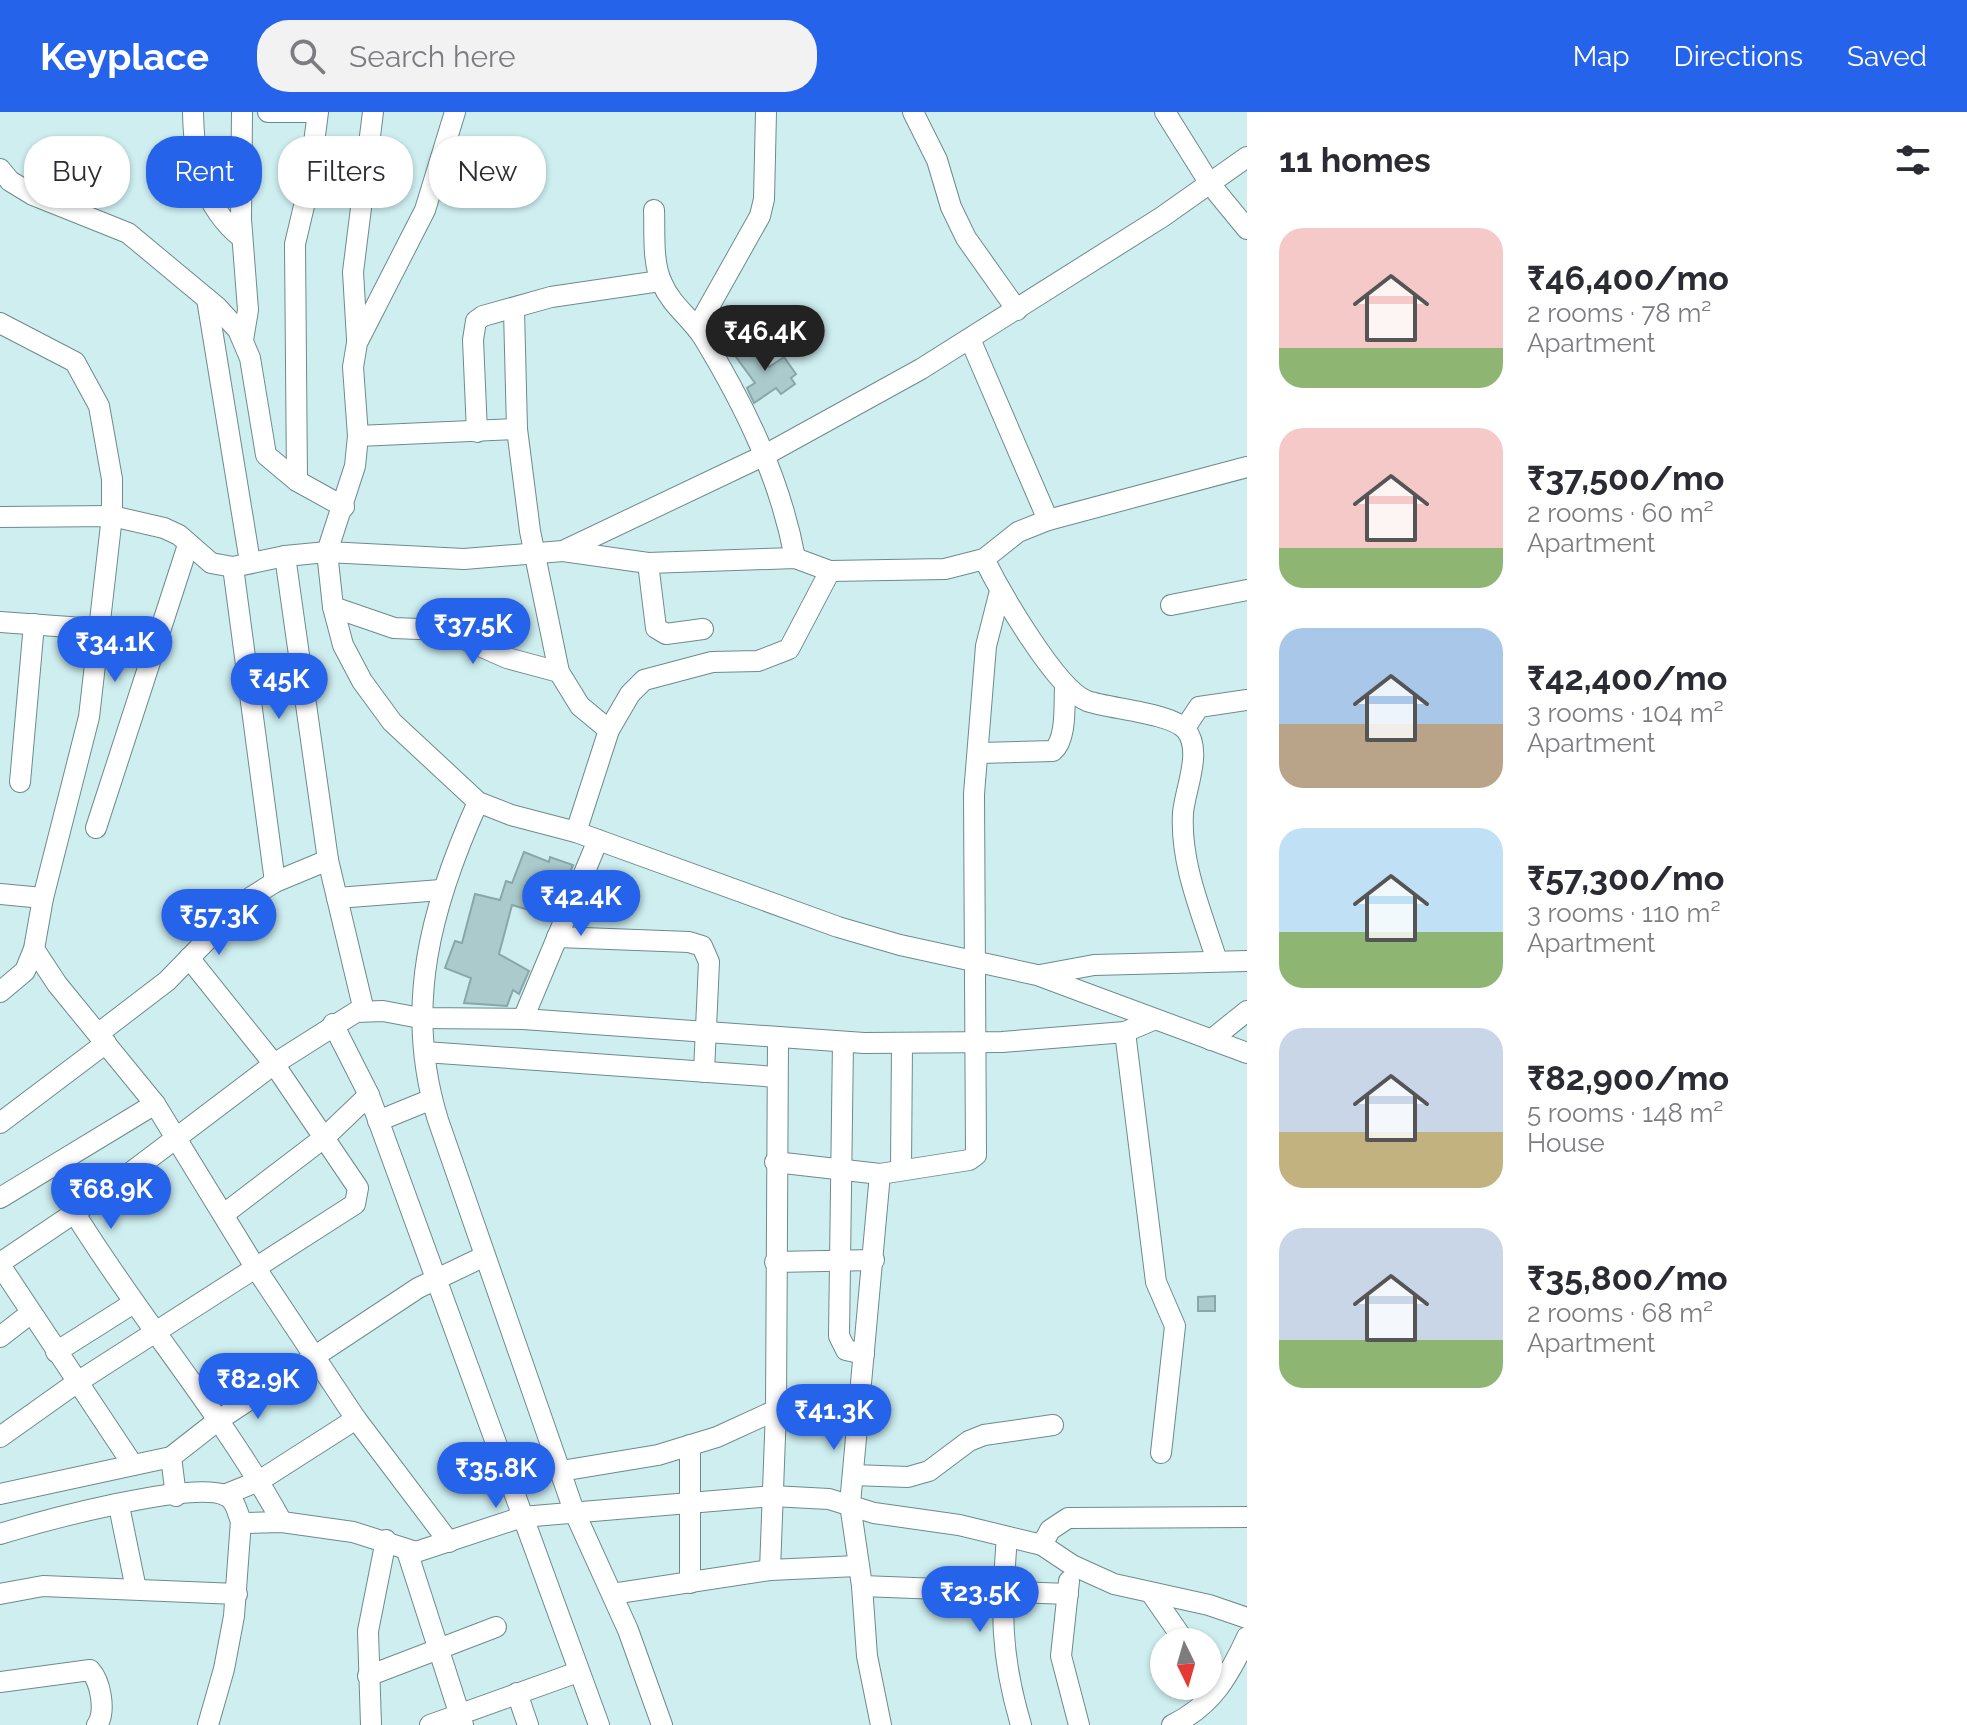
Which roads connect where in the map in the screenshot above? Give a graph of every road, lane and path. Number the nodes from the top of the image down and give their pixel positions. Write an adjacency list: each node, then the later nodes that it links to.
1 (193, 112): 16 (street)
2 (242, 112): 16 (street)
3 (268, 112): 4 (street)
4 (309, 112)
5 (318, 112): 31 (street)
6 (373, 112): 25 (street)
7 (455, 112): 25 (street)
8 (766, 112): 22 (street)
9 (913, 112): 20 (street)
10 (1165, 112): 13 (street)
11 (1247, 157): 13 (street)
12 (0, 169): 18 (street)
13 (1210, 184): 15 (street); 20 (street)
14 (654, 210): 17 (street)
15 (1247, 229)
16 (242, 238): 24 (street)
17 (660, 281): 19 (street); 22 (street)
18 (207, 299): 24 (street); 44 (street)
19 (514, 310): 26 (street); 27 (street)
20 (1017, 310): 23 (street)
21 (0, 323): 33 (street)
22 (697, 328): 29 (street)
23 (970, 339): 29 (street); 35 (street)
24 (243, 340): 31 (street)
25 (357, 343): 28 (street)
26 (517, 429): 27 (street); 40 (street)
27 (477, 432): 28 (street)
28 (358, 436): 32 (street)
29 (765, 455): 37 (street); 41 (street)
30 (1246, 469): 35 (street)
31 (297, 481): 32 (street)
32 (344, 507): 38 (street)
33 (112, 516): 34 (street); 36 (street); 52 (street)
34 (0, 517)
35 (1048, 520): 42 (street)
36 (188, 545): 44 (street); 62 (street)
37 (563, 551): 40 (street); 43 (street)
38 (327, 552): 39 (street); 40 (street); 49 (street)
39 (285, 556): 44 (street); 65 (street)
40 (535, 556): 54 (street)
41 (795, 558): 43 (street); 45 (street)
42 (984, 559): 45 (street); 47 (street)
43 (648, 563): 53 (street)
44 (242, 564): 66 (street)
45 (830, 571): 58 (street)
46 (1247, 590): 48 (street)
47 (1000, 591): 55 (street); 59 (street)
48 (1171, 605)
49 (333, 607): 54 (street); 61 (street)
50 (0, 622): 51 (street)
51 (34, 624): 52 (street); 60 (street)
52 (97, 629): 69 (street)
53 (703, 629)
54 (559, 672): 58 (street)
55 (1065, 687): 57 (street); 59 (street)
56 (1247, 700): 57 (street)
57 (1185, 728): 74 (street)
58 (609, 730): 63 (street)
59 (979, 753): 76 (street)
60 (20, 782)
61 (478, 802): 63 (street); 67 (street)
62 (96, 828)
63 (576, 832): 64 (street)
64 (598, 840): 71 (street); 76 (street)
65 (328, 860): 66 (street); 70 (street)
66 (275, 882): 73 (street)
67 (441, 890): 70 (street); 81 (street)
68 (0, 894): 69 (street)
69 (43, 898): 72 (street)
70 (337, 898): 79 (street)
71 (557, 937): 82 (street); 85 (street)
72 (34, 949): 78 (street); 88 (street)
73 (189, 958): 88 (street); 95 (street)
74 (1217, 961): 75 (street); 77 (street)
75 (1247, 961)
76 (972, 962): 77 (street); 91 (street)
77 (1037, 975): 83 (street)
78 (0, 992)
79 (364, 1011): 81 (street); 84 (street)
80 (1247, 1011): 89 (street)
81 (420, 1018): 82 (street); 93 (street)
82 (523, 1019): 85 (street)
83 (1153, 1020): 86 (street); 89 (street)
84 (333, 1024): 95 (street); 98 (street)
85 (706, 1031): 87 (street); 96 (street)
86 (1125, 1032): 91 (street); 133 (street)
87 (778, 1037): 90 (street); 97 (street)
88 (102, 1038): 100 (street); 102 (street)
89 (1211, 1040): 94 (street)
90 (843, 1042): 92 (street); 106 (street)
91 (977, 1042): 92 (street); 107 (street)
92 (902, 1043): 107 (street)
93 (425, 1052): 96 (street); 99 (street)
94 (1247, 1053)
95 (274, 1064): 103 (street); 104 (street)
96 (704, 1072): 97 (street)
97 (777, 1077): 105 (street)
98 (369, 1095): 101 (street); 104 (street)
99 (432, 1099): 101 (street); 112 (street)
100 (155, 1104): 103 (street); 109 (street)
101 (378, 1121): 118 (street)
102 (0, 1123)
103 (177, 1137): 110 (street); 111 (street)
104 (325, 1137): 111 (street); 117 (street)
105 (775, 1162): 106 (street); 115 (street)
106 (841, 1169): 108 (street); 113 (street)
107 (901, 1169): 108 (street)
108 (880, 1174): 114 (street)
109 (0, 1198)
110 (74, 1212): 116 (street); 119 (street)
111 (224, 1214): 117 (street)
112 (485, 1256): 118 (street); 136 (street)
113 (840, 1259): 114 (street); 115 (street); 124 (street)
114 (874, 1260): 124 (street)
115 (775, 1262): 127 (street)
116 (0, 1264): 120 (street)
117 (255, 1267): 121 (street); 125 (street)
118 (434, 1279): 125 (street); 147 (street)
119 (132, 1304): 121 (street); 123 (street)
120 (31, 1313): 122 (street); 123 (street)
121 (153, 1334): 126 (street); 129 (street)
122 (0, 1337)
123 (56, 1352): 126 (street)
124 (864, 1354): 137 (street)
125 (315, 1356): 128 (street); 129 (street)
126 (76, 1383): 131 (street); 135 (street)
127 (776, 1410): 132 (street); 142 (street)
128 (356, 1419): 138 (street); 154 (street)
129 (217, 1421): 134 (street); 138 (street)
130 (1053, 1425): 137 (street)
131 (0, 1437)
132 (690, 1445): 136 (street); 143 (street)
133 (1161, 1453)
134 (171, 1457): 135 (street); 141 (street)
135 (133, 1465): 139 (street)
136 (561, 1471): 146 (street)
137 (853, 1475): 144 (street)
138 (259, 1481): 140 (street); 150 (street)
139 (0, 1494)
140 (224, 1495): 141 (street); 149 (street)
141 (176, 1496): 145 (street)
142 (772, 1496): 143 (street); 144 (street); 159 (street)
143 (689, 1502): 146 (street); 160 (street)
144 (850, 1504): 152 (street); 158 (street)
145 (119, 1506): 151 (street); 162 (street)
146 (574, 1511): 147 (street); 167 (street)
147 (522, 1517): 154 (street); 174 (street)
148 (1247, 1517): 155 (street)
149 (241, 1521): 150 (street); 166 (street)
150 (282, 1522): 153 (street)
151 (0, 1534)
152 (1007, 1537): 155 (street); 163 (street)
153 (386, 1540): 156 (street); 175 (street)
154 (449, 1542): 156 (street)
155 (1042, 1545): 157 (street)
156 (407, 1551): 173 (street)
157 (1072, 1565): 164 (street); 168 (street)
158 (857, 1566): 159 (street); 161 (street)
159 (770, 1570): 160 (street)
160 (690, 1583): 167 (street)
161 (862, 1586): 163 (street); 189 (street)
162 (136, 1589): 165 (street); 166 (street)
163 (1002, 1590): 168 (street); 190 (street)
164 (1151, 1593): 169 (street); 171 (street)
165 (0, 1594)
166 (237, 1594): 183 (street)
167 (612, 1594): 188 (street)
168 (1068, 1594): 191 (street)
169 (1247, 1618)
170 (496, 1627): 173 (street)
171 (1175, 1628)
172 (1247, 1637): 177 (street)
173 (437, 1646): 175 (street); 181 (street)
174 (578, 1672): 178 (street); 187 (street)
175 (368, 1676): 184 (street)
176 (0, 1682): 182 (street)
177 (1222, 1685)
178 (517, 1693): 181 (street); 186 (street)
179 (1200, 1700): 192 (street)
180 (1206, 1700): 193 (street)
181 (461, 1720): 185 (street)
182 (97, 1725)
183 (208, 1725)
184 (371, 1725)
185 (430, 1725)
186 (528, 1725)
187 (599, 1725)
188 (662, 1725)
189 (881, 1725)
190 (1021, 1725)
191 (1079, 1725)
192 (1172, 1725)
193 (1212, 1725)

